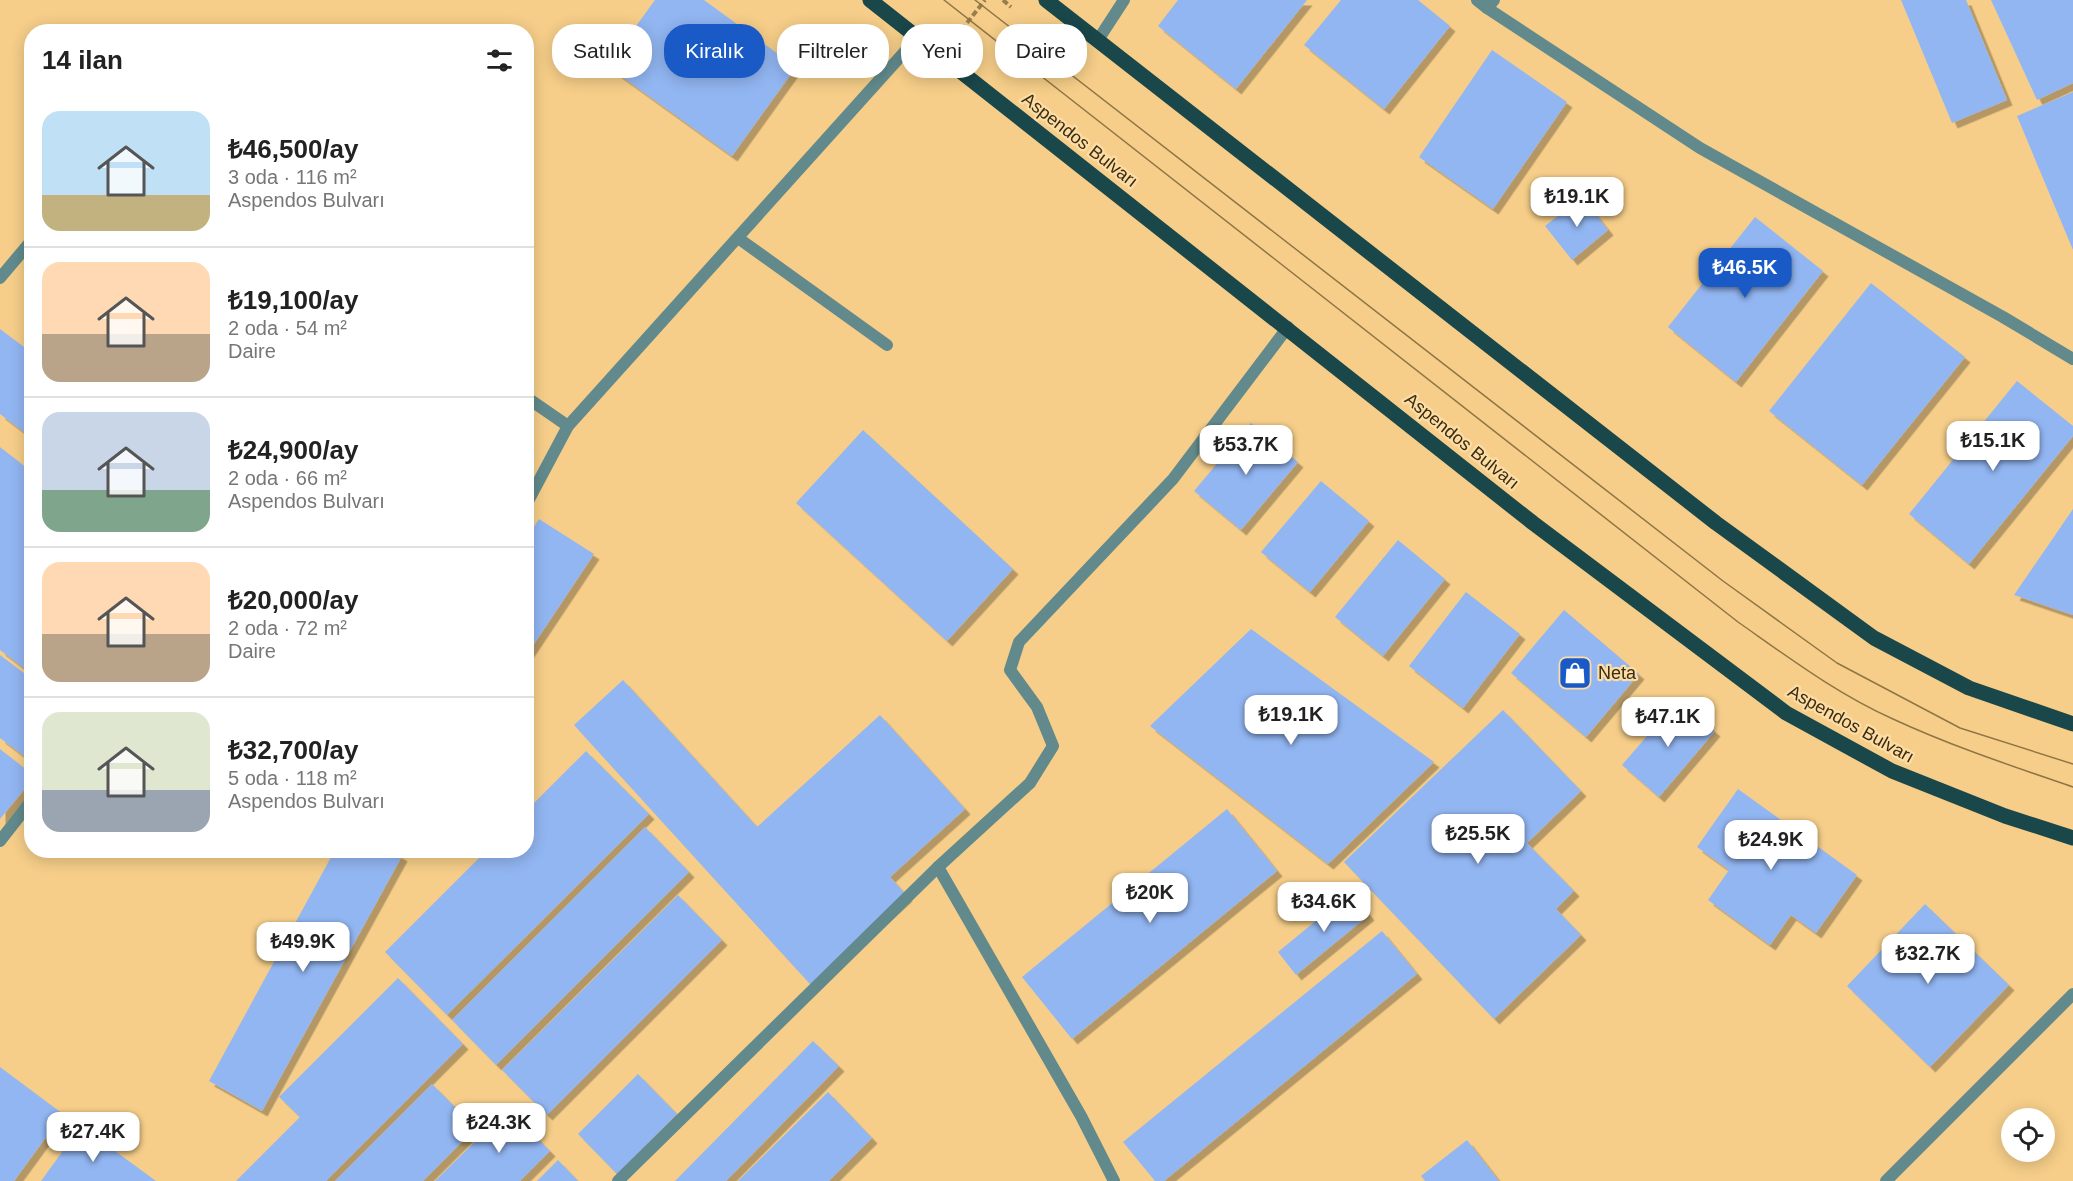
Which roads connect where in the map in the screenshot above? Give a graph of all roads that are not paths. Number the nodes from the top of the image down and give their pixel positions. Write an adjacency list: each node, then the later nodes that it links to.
1 (870, 0): 5 (main road, Aspendos Bulvarı)
2 (1046, 0): 6 (main road)
3 (1124, 0): 6 (street)
4 (1486, 3): 14 (street)
5 (901, 25)
6 (1098, 40): 18 (main road)
7 (901, 57): 9 (street)
8 (969, 78): 12 (main road, Aspendos Bulvarı)
9 (738, 238): 13 (street); 16 (street)
10 (24, 250): 11 (street)
11 (0, 278)
12 (1288, 327): 20 (main road, Aspendos Bulvarı); 22 (street)
13 (887, 345)
14 (2073, 359)
15 (534, 403): 16 (street)
16 (568, 426): 17 (street)
17 (534, 490)
18 (2073, 724)
19 (24, 810): 21 (street)
20 (2073, 838)
21 (0, 841)
22 (938, 867): 24 (street); 25 (street)
23 (2073, 994): 26 (street)
24 (618, 1181)
25 (1114, 1181)
26 (1886, 1181)

